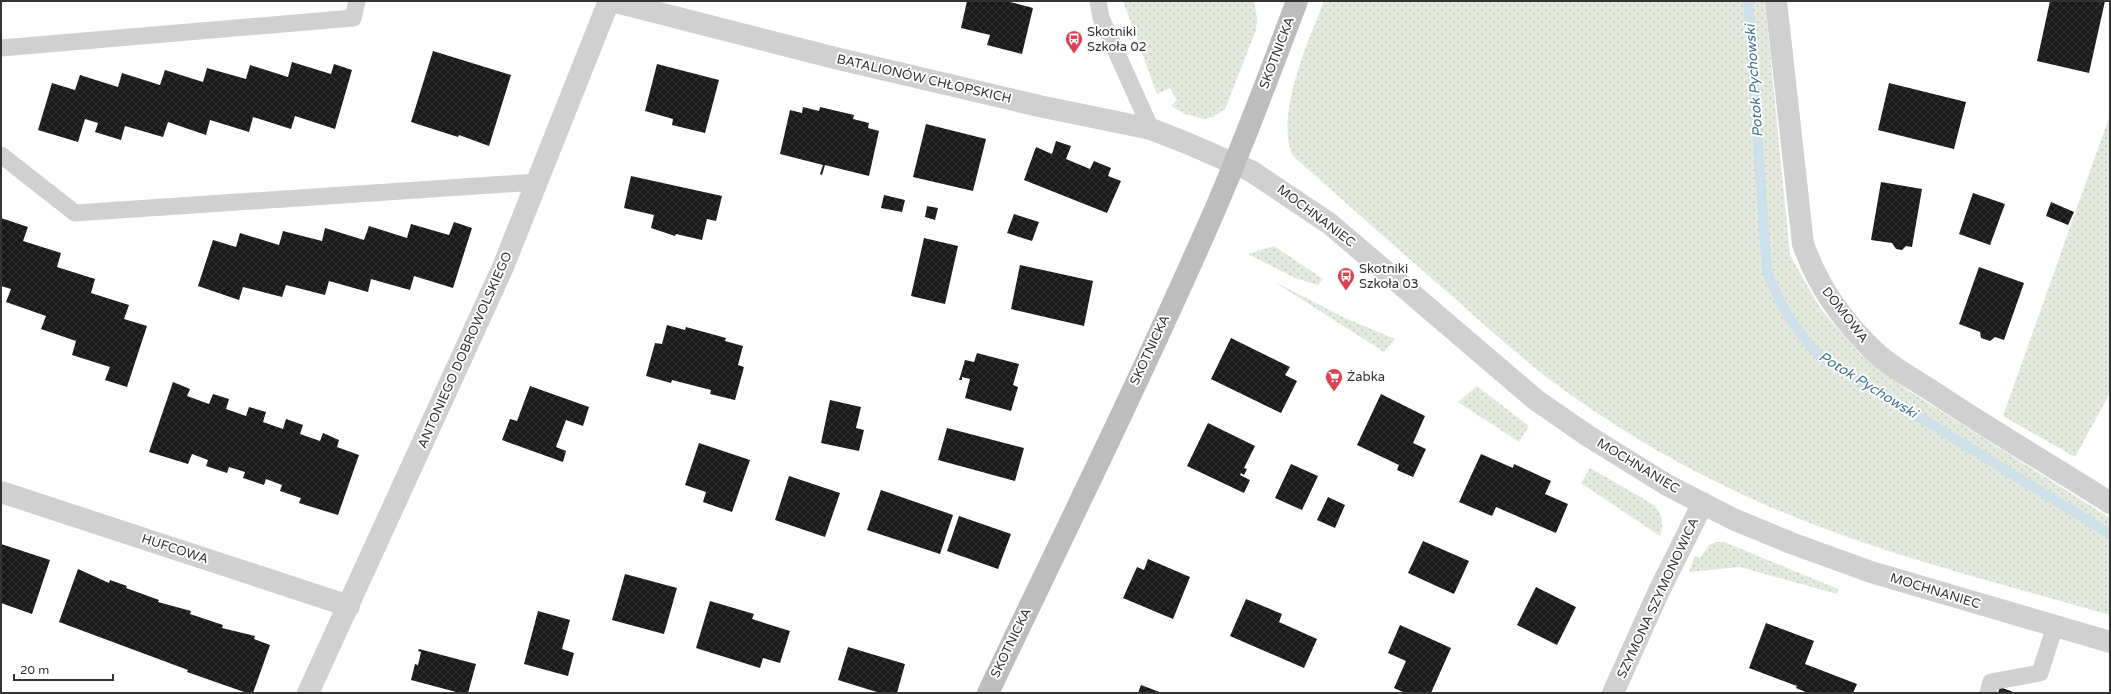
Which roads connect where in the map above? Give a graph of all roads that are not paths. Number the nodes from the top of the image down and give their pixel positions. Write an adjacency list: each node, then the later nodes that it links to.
1 (357, 1): 6 (lane)
2 (610, 1): 7 (street, BATALIONÓW CHŁOPSKICH); 10 (street, ANTONIEGO DOBROWOLSKIEGO)
3 (1098, 1): 7 (lane)
4 (1297, 1): 9 (street, SKOTNICKA)
5 (1776, 1): 13 (street, DOMOWA)
6 (1, 48)
7 (1151, 129): 9 (street, BATALIONÓW CHŁOPSKICH)
8 (1, 155): 10 (lane)
9 (1234, 165): 12 (street, MOCHNANIEC); 18 (street, SKOTNICKA)
10 (537, 182): 14 (street, ANTONIEGO DOBROWOLSKIEGO)
11 (1, 492): 14 (street, HUFCOWA)
12 (1702, 503): 15 (street, MOCHNANIEC); 19 (street, SZYMONA SZYMONOWICA)
13 (2110, 503)
14 (348, 606): 17 (street, ANTONIEGO DOBROWOLSKIEGO)
15 (2055, 626): 16 (street, MOCHNANIEC); 20 (lane)
16 (2110, 642)
17 (308, 693)
18 (988, 693)
19 (1613, 693)
20 (1988, 693)

